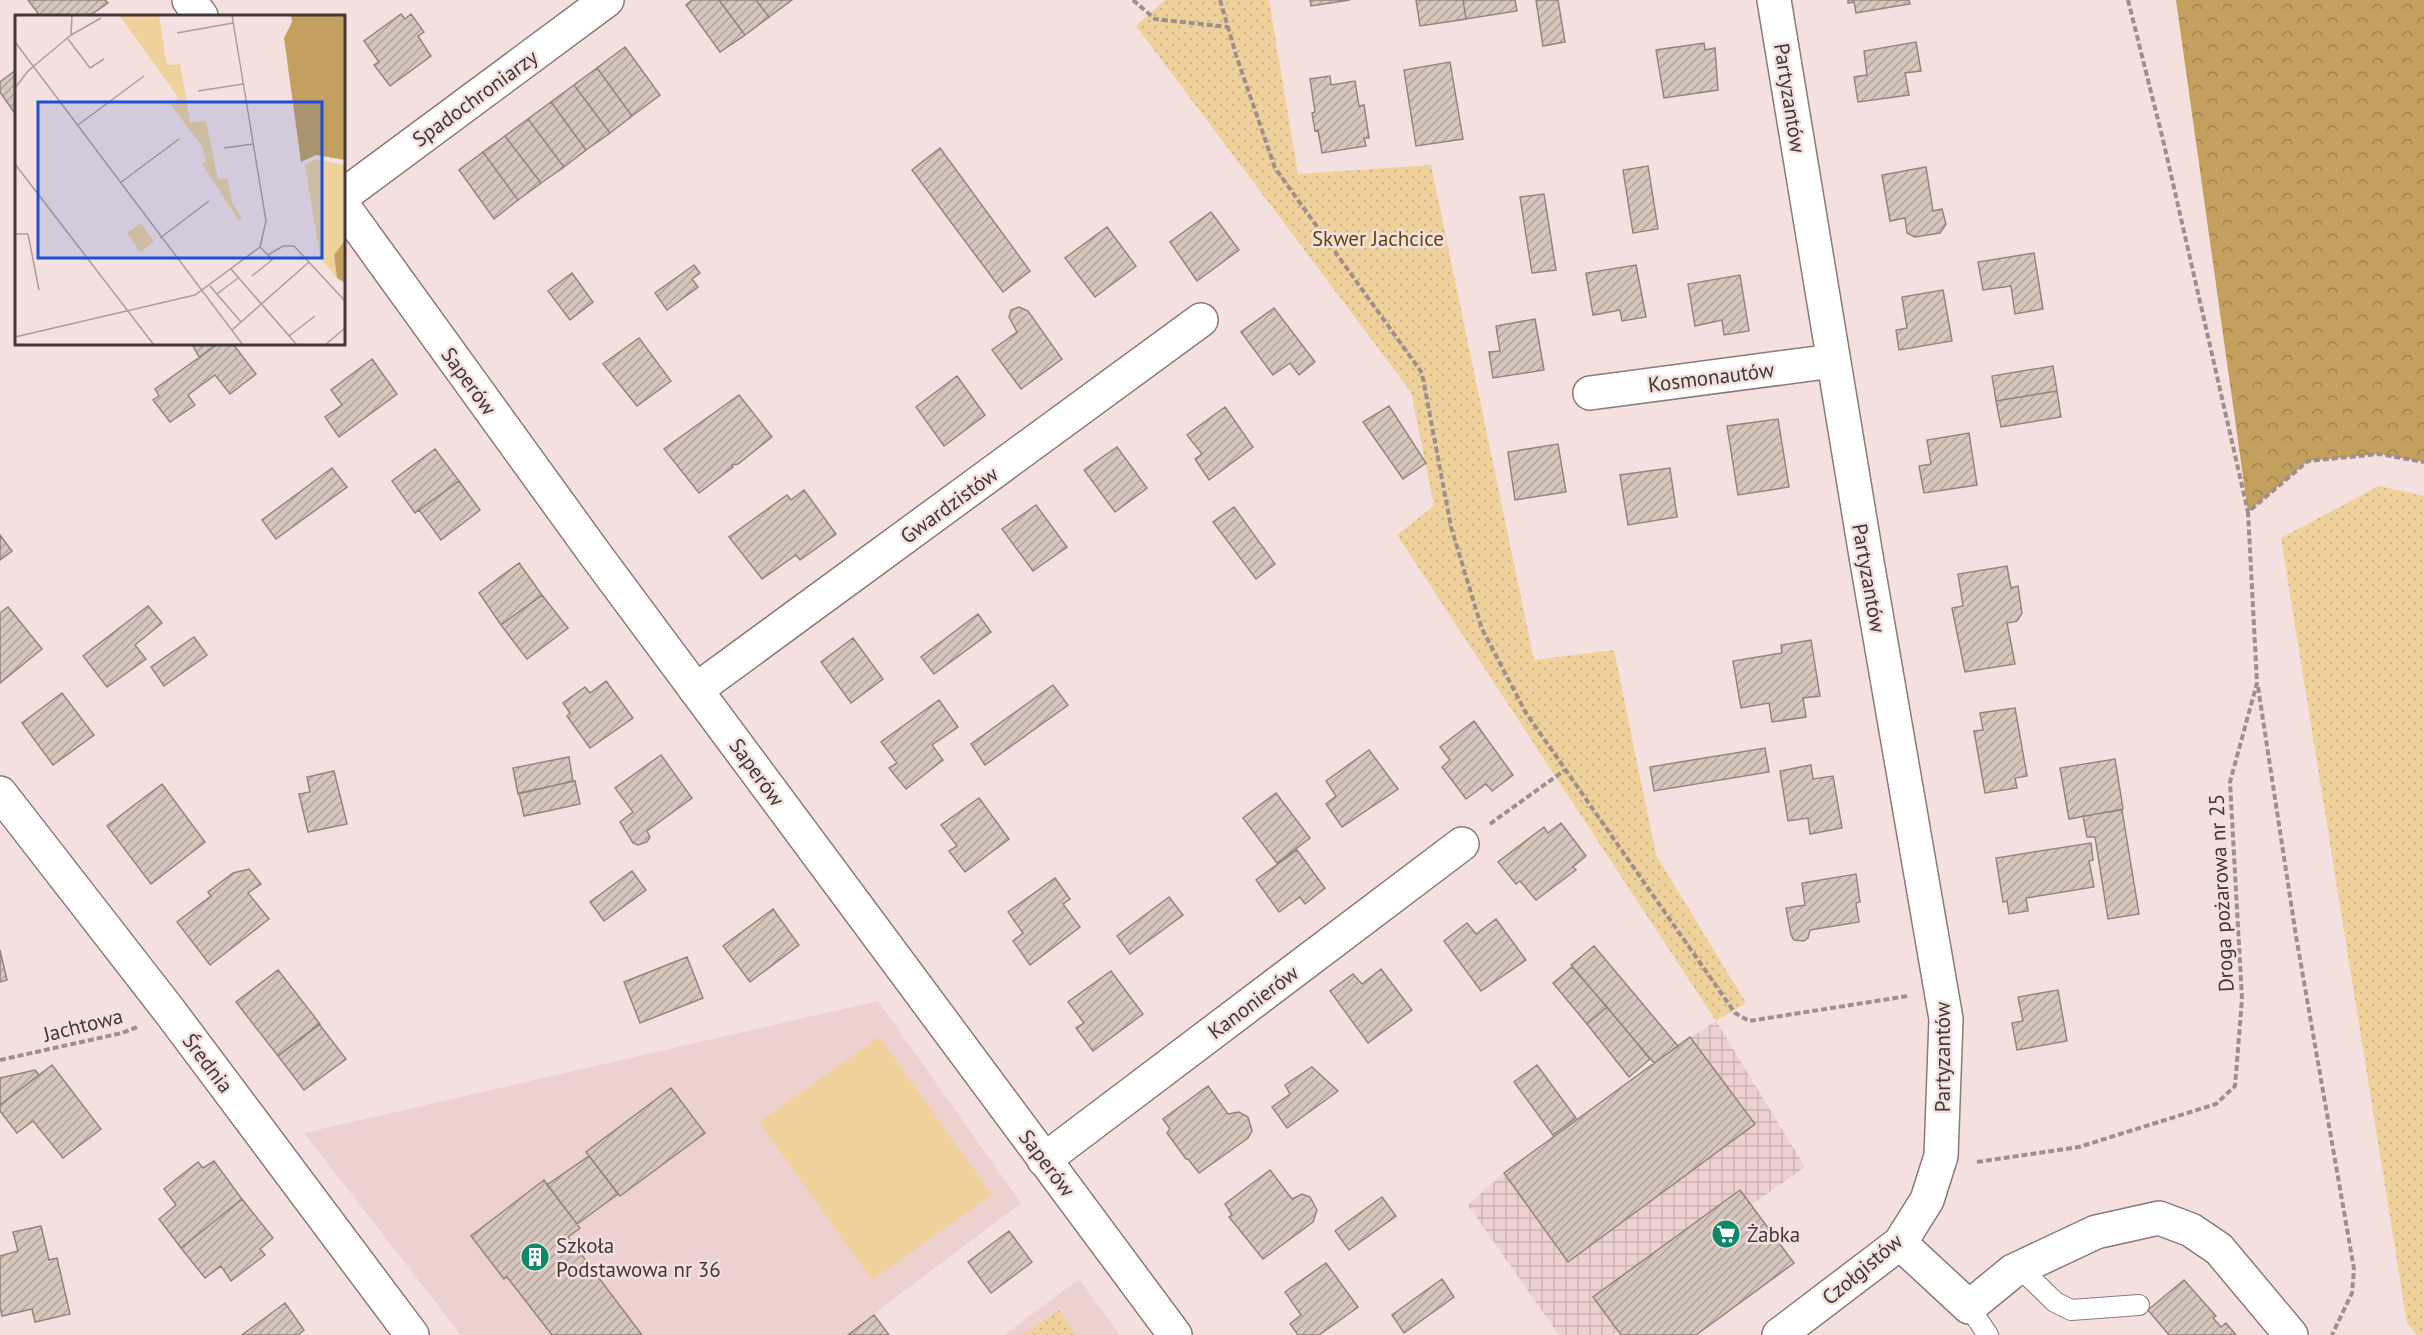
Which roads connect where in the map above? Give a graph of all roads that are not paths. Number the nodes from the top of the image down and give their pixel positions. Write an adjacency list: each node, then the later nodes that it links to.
1 (189, 0): 4 (street)
2 (607, 0): 5 (street, Spadochroniarzy)
3 (1774, 0): 8 (street, Partyzantów)
4 (200, 15)
5 (345, 194)
6 (345, 208): 10 (street, Saperów)
7 (1201, 321): 10 (street, Gwardzistów)
8 (1833, 361): 9 (street, Kosmonautów); 14 (street, Partyzantów)
9 (1590, 393)
10 (696, 690): 13 (street, Saperów)
11 (0, 793): 19 (street, Średnia)
12 (1462, 844): 13 (street, Kanonierów)
13 (1044, 1160): 20 (street, Saperów)
14 (1939, 1162): 15 (street, Czołgistów)
15 (1900, 1242): 18 (street); 21 (street, Czołgistów)
16 (2020, 1268): 17 (lane); 18 (street); 23 (street)
17 (2139, 1305)
18 (1969, 1307): 22 (lane)
19 (412, 1335)
20 (1174, 1335)
21 (1779, 1335)
22 (1988, 1335)
23 (2291, 1335)

